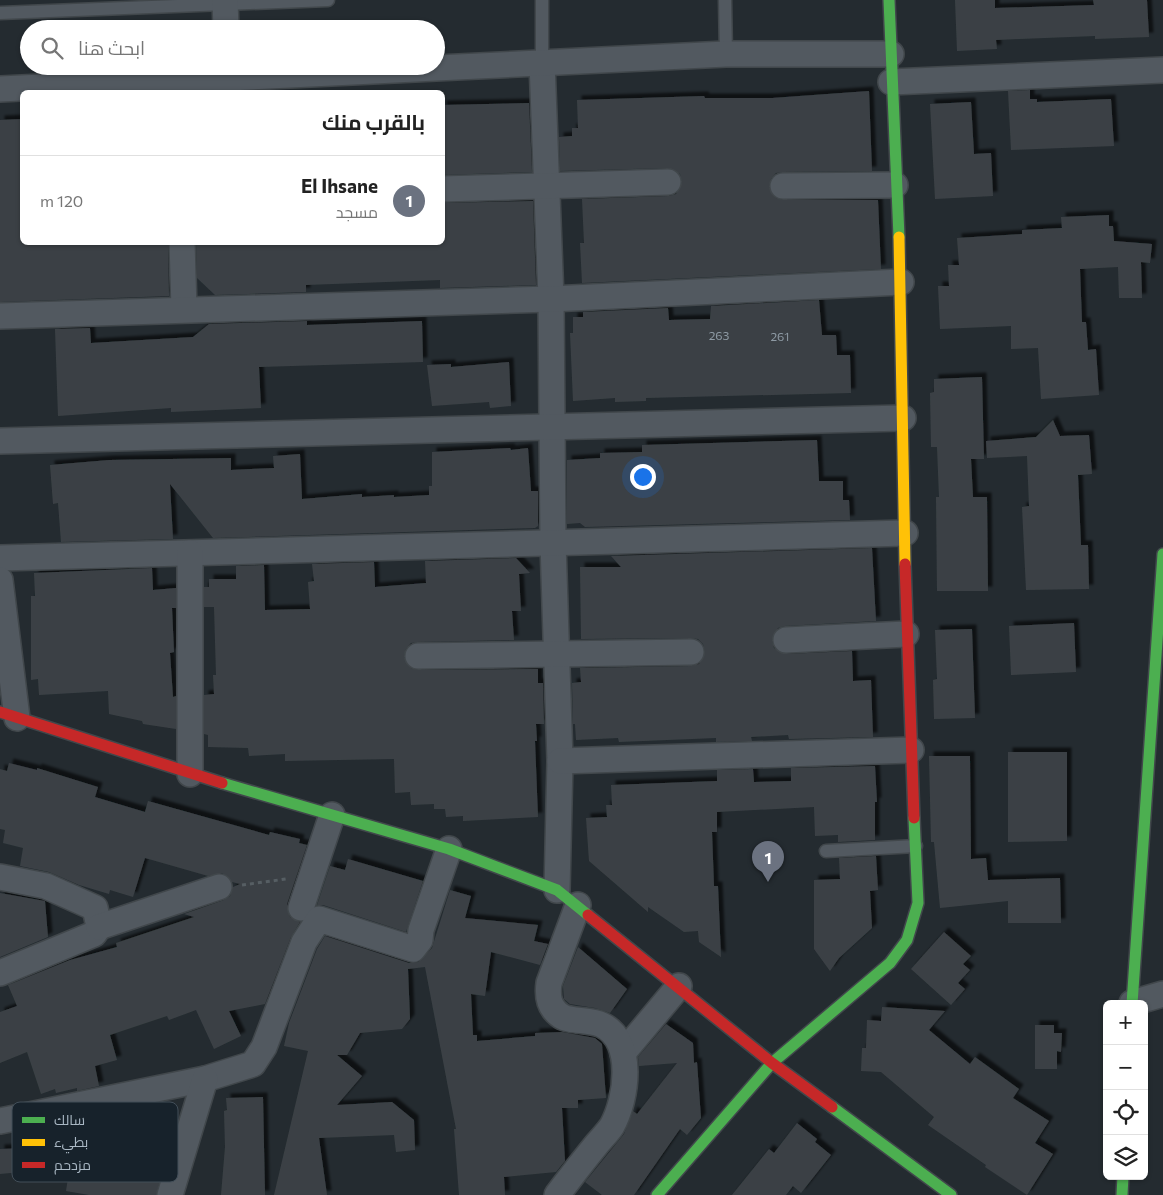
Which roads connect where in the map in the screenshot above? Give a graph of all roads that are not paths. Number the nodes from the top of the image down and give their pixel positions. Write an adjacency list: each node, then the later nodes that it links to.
1 (328, 0): 5 (lane)
2 (542, 0): 10 (lane)
3 (724, 0): 8 (lane)
4 (889, 0): 9 (street)
5 (225, 2): 6 (lane); 7 (street)
6 (0, 13)
7 (226, 20)
8 (726, 54): 9 (street); 10 (street)
9 (891, 54): 14 (street)
10 (542, 63): 11 (street); 19 (street)
11 (445, 66)
12 (1163, 70): 14 (street)
13 (217, 75): 15 (street)
14 (891, 82): 18 (street)
15 (176, 86): 16 (street)
16 (0, 88)
17 (668, 182): 19 (street)
18 (896, 185): 20 (street); 23 (street)
19 (547, 186): 21 (street); 24 (street)
20 (783, 186)
21 (445, 189)
22 (182, 245): 25 (street)
23 (900, 282): 24 (street); 27 (street)
24 (551, 299): 25 (street); 28 (street)
25 (184, 309): 26 (street)
26 (0, 316)
27 (903, 418): 28 (street); 30 (street)
28 (552, 427): 29 (street); 31 (street)
29 (0, 441)
30 (905, 533): 31 (street); 37 (street)
31 (553, 543): 32 (street); 40 (street)
32 (190, 554): 34 (street); 45 (street)
33 (1163, 554): 35 (street)
34 (0, 558)
35 (1162, 573): 59 (street)
36 (0, 580): 42 (street)
37 (906, 634): 38 (street); 43 (street)
38 (786, 640)
39 (691, 652): 40 (street)
40 (558, 653): 41 (street); 44 (street)
41 (418, 656)
42 (9, 715): 45 (street)
43 (910, 750): 44 (street); 47 (street)
44 (560, 761): 52 (street)
45 (190, 774): 46 (street)
46 (332, 815): 48 (street); 54 (street)
47 (916, 846): 49 (lane); 62 (street)
48 (449, 849): 52 (street); 63 (street)
49 (826, 851)
50 (0, 877): 55 (street)
51 (219, 887): 55 (street)
52 (557, 890): 53 (street)
53 (578, 905): 57 (street); 61 (street)
54 (302, 908)
55 (99, 927): 56 (street)
56 (0, 973)
57 (679, 986): 61 (street); 62 (street)
58 (1163, 994): 60 (street)
59 (1132, 1000)
60 (1142, 1000)
61 (623, 1053): 69 (street)
62 (772, 1062): 70 (street); 71 (street)
63 (205, 1079): 64 (street); 65 (street)
64 (93, 1102)
65 (178, 1168)
66 (1123, 1180): 72 (street)
67 (174, 1182): 68 (street)
68 (170, 1195)
69 (557, 1195)
70 (657, 1195)
71 (951, 1195)
72 (1122, 1195)

